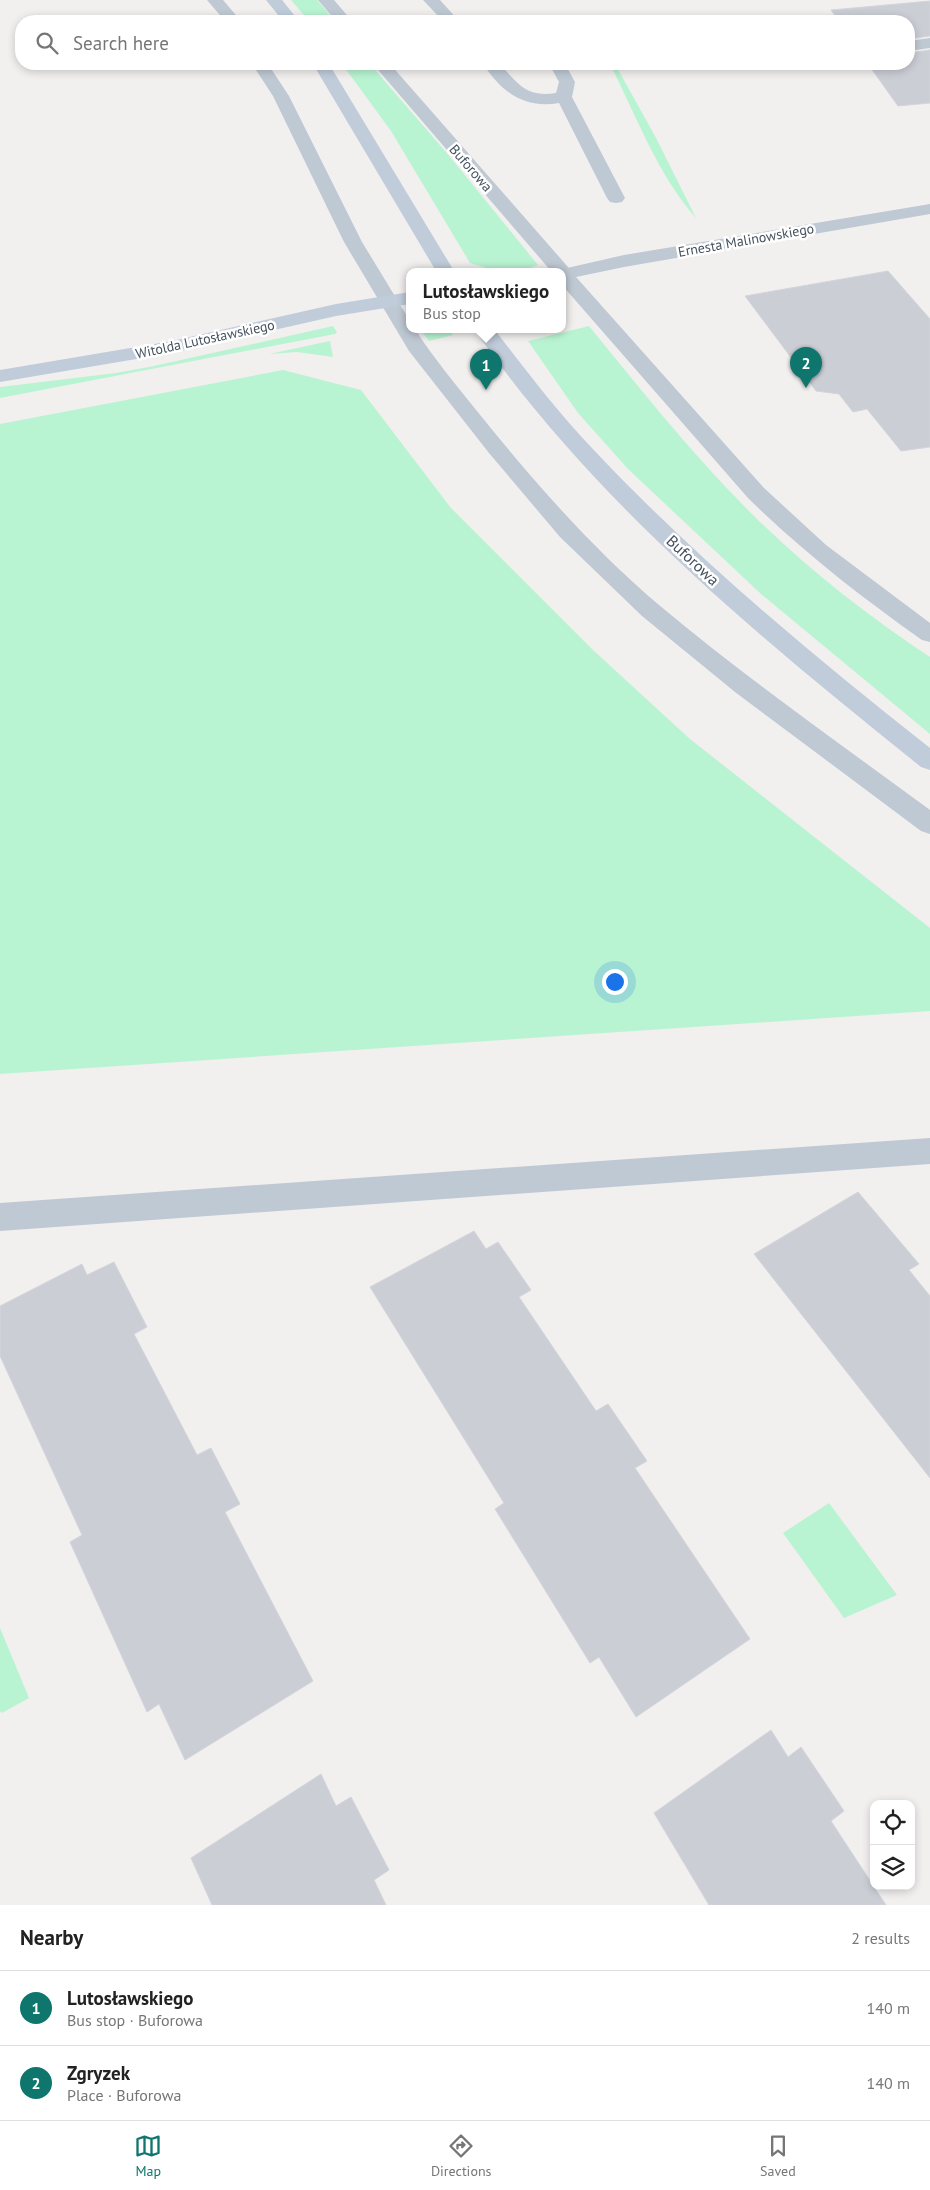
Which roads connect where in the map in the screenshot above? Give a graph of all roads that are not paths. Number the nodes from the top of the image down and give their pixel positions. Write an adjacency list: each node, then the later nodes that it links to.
1 (215, 0): 5 (street)
2 (274, 0): 6 (main road)
3 (326, 0): 7 (street)
4 (431, 0): 8 (street)
5 (228, 15)
6 (286, 15)
7 (339, 15)
8 (445, 15)
9 (930, 43): 10 (street)
10 (915, 45)
11 (264, 70): 24 (street)
12 (324, 70): 19 (main road)
13 (386, 70): 20 (street, Buforowa)
14 (497, 70): 16 (street)
15 (560, 70): 16 (street)
16 (564, 97): 17 (street)
17 (616, 198)
18 (930, 209): 21 (street, Ernesta Malinowskiego)
19 (443, 268)
20 (558, 268)
21 (566, 272)
22 (566, 278): 29 (street, Buforowa)
23 (406, 299): 24 (main road, Witolda Lutosławskiego)
24 (387, 301): 25 (street); 28 (main road, Witolda Lutosławskiego)
25 (406, 331)
26 (407, 333): 31 (street)
27 (487, 333): 30 (main road, Buforowa)
28 (0, 376)
29 (930, 634)
30 (930, 761)
31 (930, 824)
32 (930, 1151): 33 (street)
33 (0, 1217)

